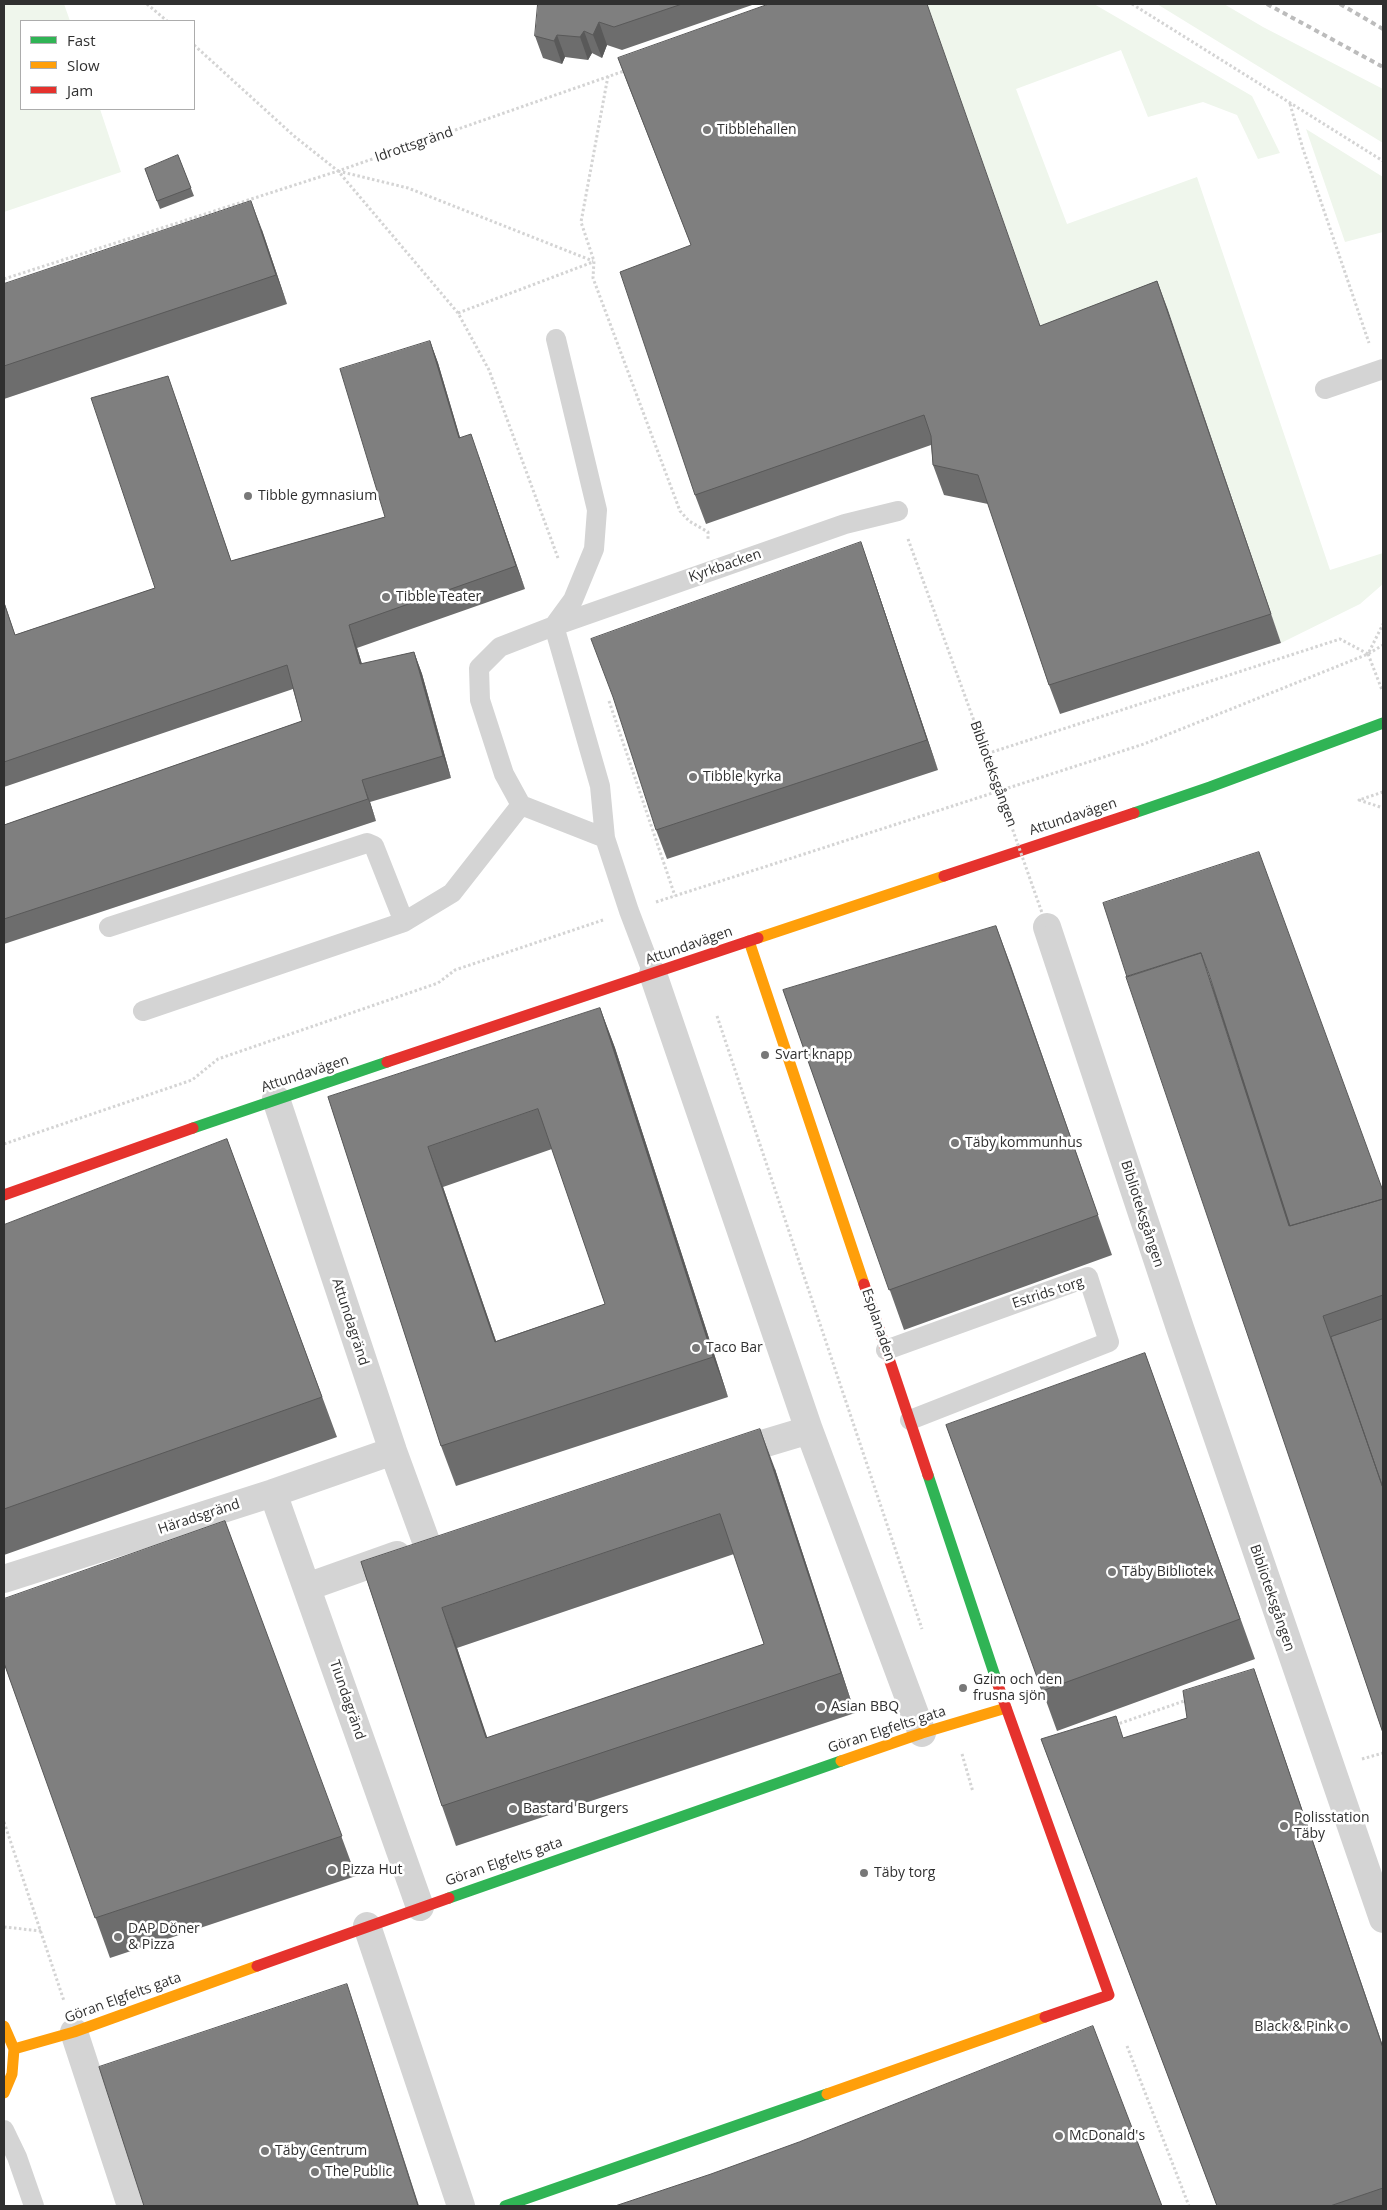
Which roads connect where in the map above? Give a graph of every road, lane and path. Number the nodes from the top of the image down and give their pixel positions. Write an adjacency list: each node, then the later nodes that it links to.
1 (147, 4): 3 (path)
2 (1132, 4): 7 (path)
3 (166, 20)
4 (195, 47): 9 (path)
5 (636, 67): 6 (path, Idrottsgränd)
6 (608, 76): 9 (path, Idrottsgränd); 10 (path)
7 (1290, 104): 8 (path); 14 (path)
8 (1383, 161)
9 (338, 171): 10 (path); 11 (path, Idrottsgränd); 12 (path)
10 (594, 261): 12 (path); 17 (path)
11 (4, 279)
12 (458, 313): 18 (path)
13 (556, 339): 18 (lane)
14 (1381, 370): 15 (lane)
15 (1325, 389)
16 (898, 511): 20 (lane, Kyrkbacken); 26 (path, Biblioteksgången)
17 (709, 543)
18 (573, 600): 20 (lane)
19 (1383, 624): 22 (path)
20 (554, 626): 28 (lane, Kyrkbacken); 30 (lane)
21 (1383, 645): 22 (path)
22 (1368, 654): 23 (path); 26 (path); 31 (path)
23 (1383, 692)
24 (608, 697): 31 (path)
25 (1383, 723): 36 (street, Attundavägen)
26 (986, 754): 35 (path, Biblioteksgången, bridge)
27 (1383, 792): 29 (path)
28 (521, 806): 30 (lane); 33 (lane)
29 (1383, 808)
30 (605, 838): 32 (lane)
31 (675, 896): 32 (path)
32 (629, 911): 37 (lane); 41 (path)
33 (404, 922): 34 (lane); 38 (lane)
34 (109, 927)
35 (1047, 927): 60 (street, Biblioteksgången)
36 (749, 941): 37 (street, Attundavägen); 43 (street, Esplanaden)
37 (653, 974): 40 (street, Attundavägen); 45 (street)
38 (144, 1011)
39 (717, 1016): 51 (path)
40 (276, 1099): 42 (street, Attundavägen); 46 (street, Attundagränd)
41 (4, 1144)
42 (4, 1194)
43 (886, 1350): 44 (street, Esplanaden); 44 (lane, Estrids torg)
44 (910, 1420): 53 (street, Esplanaden)
45 (809, 1430): 47 (street); 56 (street)
46 (393, 1451): 48 (street, Häradsgränd); 50 (street, Attundagränd)
47 (704, 1461)
48 (273, 1493): 49 (street, Häradsgränd); 50 (street, Tiundagränd)
49 (4, 1579)
50 (307, 1587): 59 (street, Tiundagränd)
51 (925, 1638)
52 (1190, 1700): 55 (path)
53 (1006, 1708): 54 (street, Göran Elgfelts gata); 73 (street, Esplanaden)
54 (953, 1724): 56 (street, Göran Elgfelts gata); 57 (path)
55 (1108, 1727)
56 (922, 1733): 59 (street, Göran Elgfelts gata)
57 (972, 1792)
58 (4, 1822): 63 (path)
59 (420, 1908): 61 (street, Göran Elgfelts gata)
60 (1383, 1919)
61 (367, 1926): 65 (street, Göran Elgfelts gata); 72 (street)
62 (4, 1927): 63 (path)
63 (41, 1931): 65 (path)
64 (4, 2026): 67 (street)
65 (74, 2032): 67 (street, Göran Elgfelts gata); 71 (street)
66 (1127, 2046): 74 (path)
67 (14, 2049): 68 (street)
68 (4, 2093)
69 (4, 2130): 70 (lane)
70 (34, 2206)
71 (132, 2206)
72 (461, 2206)
73 (505, 2206)
74 (1189, 2206)

